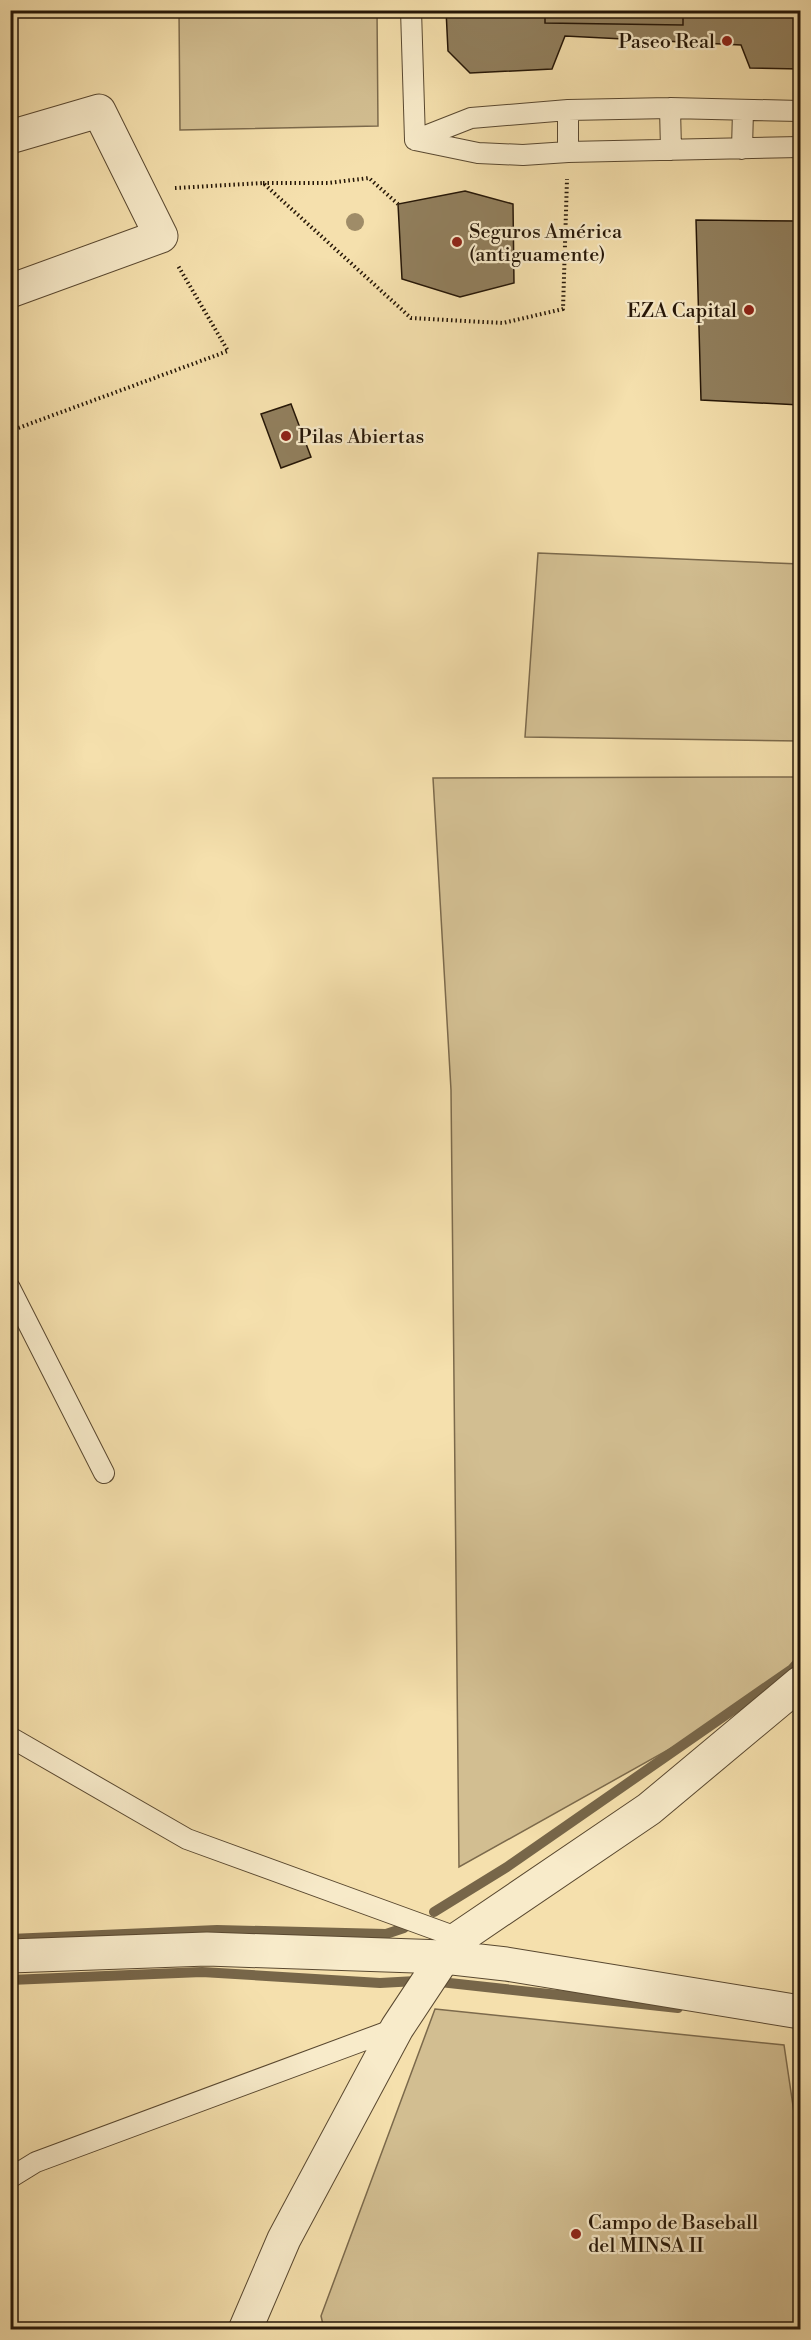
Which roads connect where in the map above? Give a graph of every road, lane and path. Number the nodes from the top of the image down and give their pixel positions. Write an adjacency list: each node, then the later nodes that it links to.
1 (411, 10): 7 (lane)
2 (670, 108): 3 (lane); 4 (lane); 10 (lane)
3 (568, 110): 7 (lane); 11 (lane)
4 (743, 110): 5 (lane); 9 (lane)
5 (801, 111)
6 (10, 137): 13 (street)
7 (415, 140): 11 (lane)
8 (801, 147): 9 (lane)
9 (742, 149): 10 (lane)
10 (671, 150): 11 (lane)
11 (568, 152): 12 (path)
12 (263, 183): 13 (path); 14 (path)
13 (138, 189): 15 (street)
14 (398, 204)
15 (161, 236): 16 (street); 17 (path)
16 (10, 291)
17 (10, 431)
18 (10, 1288): 19 (lane)
19 (104, 1473)
20 (801, 1683): 22 (street)
21 (10, 1737): 22 (lane)
22 (451, 1947): 23 (street); 24 (street); 25 (street)
23 (10, 1956)
24 (801, 2012)
25 (397, 2028): 26 (lane); 27 (street)
26 (10, 2178)
27 (245, 2330)

